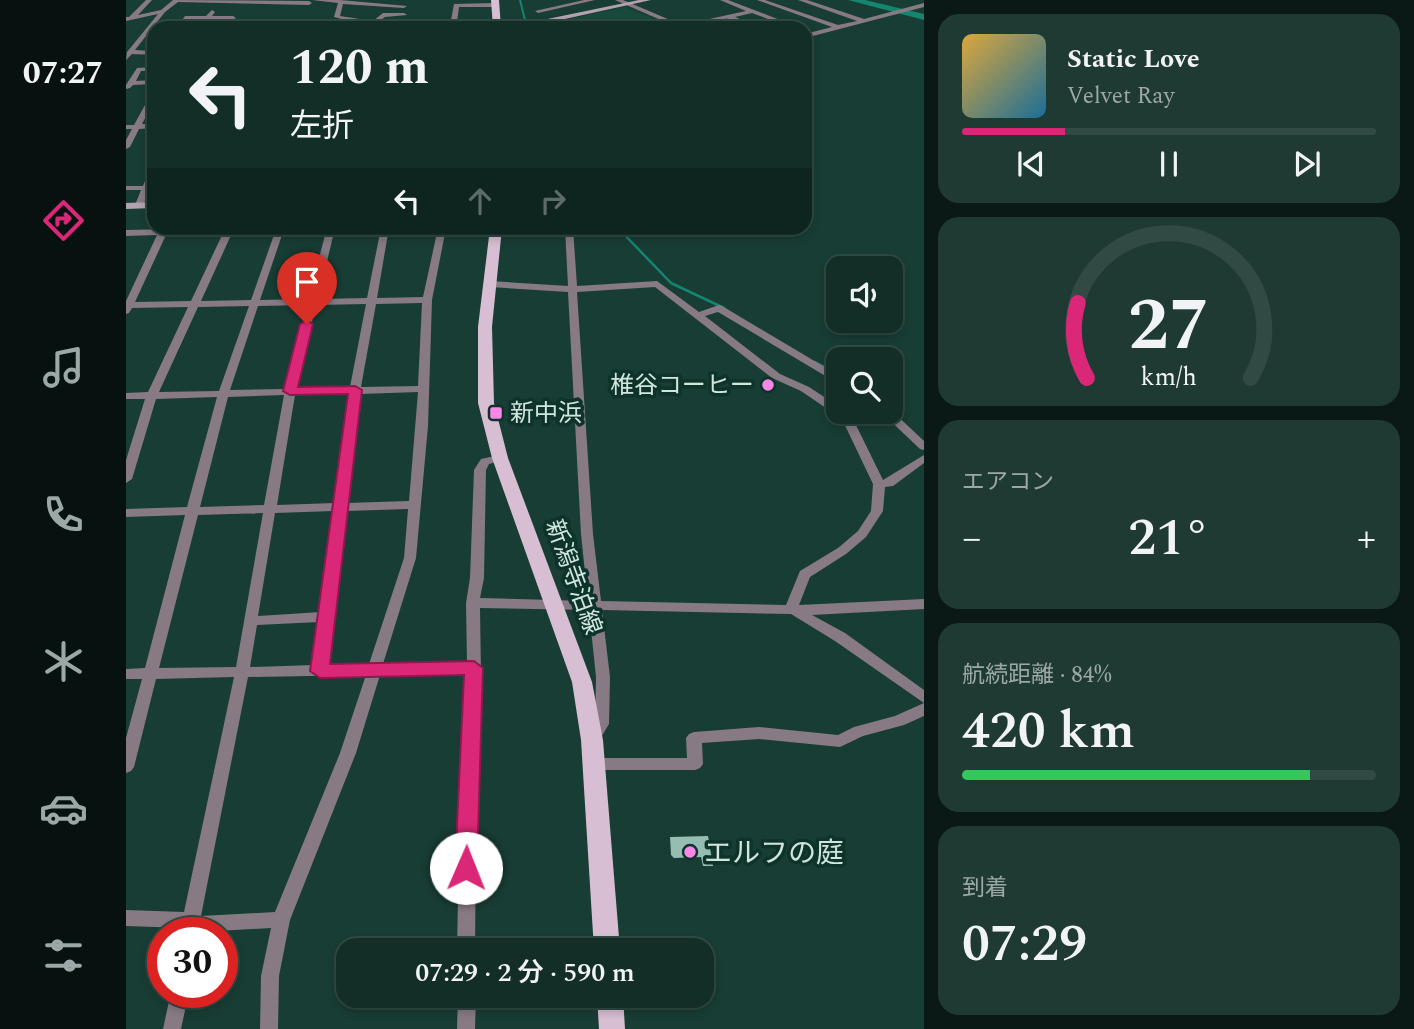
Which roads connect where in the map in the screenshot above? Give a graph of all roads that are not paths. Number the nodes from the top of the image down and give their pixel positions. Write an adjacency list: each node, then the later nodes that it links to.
1 (149, 0): 30 (street)
2 (177, 0): 11 (street); 22 (street)
3 (549, 0): 23 (street)
4 (587, 0): 23 (street)
5 (618, 0): 21 (street)
6 (648, 0): 21 (street)
7 (723, 0): 24 (street)
8 (762, 0): 48 (street)
9 (802, 0): 47 (street)
10 (917, 0): 20 (street)
11 (218, 1): 12 (street); 28 (street)
12 (241, 1): 13 (street); 29 (street)
13 (268, 1): 14 (street)
14 (282, 1): 18 (street)
15 (362, 1): 16 (street); 19 (street)
16 (341, 2): 18 (street); 26 (street)
17 (495, 2): 39 (street); 40 (main road)
18 (311, 3)
19 (402, 3): 25 (street)
20 (924, 3): 47 (street)
21 (628, 4): 42 (street); 43 (street)
22 (163, 11): 30 (street); 31 (street)
23 (538, 11): 41 (street)
24 (752, 11): 27 (street); 46 (street)
25 (404, 15): 37 (street); 38 (street)
26 (337, 16): 35 (street); 36 (street)
27 (730, 16): 44 (street); 45 (street)
28 (208, 18): 29 (street); 32 (street); 33 (street)
29 (233, 18): 34 (street)
30 (128, 20)
31 (155, 21)
32 (185, 21)
33 (206, 21)
34 (232, 21)
35 (301, 21)
36 (356, 21)
37 (378, 21)
38 (403, 21)
39 (456, 21)
40 (497, 21)
41 (543, 21)
42 (548, 21)
43 (667, 21)
44 (709, 21)
45 (742, 21)
46 (779, 21)
47 (865, 22): 48 (street)
48 (841, 28): 51 (street)
49 (147, 31): 54 (street)
50 (812, 33): 51 (street)
51 (815, 34): 52 (street)
52 (812, 35)
53 (126, 43): 54 (street)
54 (138, 43): 56 (street)
55 (147, 54): 56 (street)
56 (128, 55)
57 (126, 68): 58 (street)
58 (139, 69): 59 (street); 61 (street)
59 (147, 69)
60 (147, 83): 61 (street)
61 (129, 86)
62 (147, 108): 65 (street)
63 (147, 126): 65 (street)
64 (126, 127): 65 (street)
65 (137, 127): 66 (street)
66 (126, 147)
67 (126, 188): 68 (street)
68 (147, 188): 69 (street)
69 (139, 205): 70 (street); 71 (street)
70 (147, 205)
71 (126, 206)
72 (147, 232): 73 (street)
73 (126, 233)
74 (162, 235): 89 (street)
75 (226, 235): 88 (street)
76 (278, 235): 87 (street)
77 (329, 235): 86 (street)
78 (384, 235): 84 (street)
79 (441, 235): 85 (street)
80 (495, 235): 82 (main road, 新潟寺泊線)
81 (569, 235): 83 (street)
82 (490, 284): 83 (street); 100 (main road, 新潟寺泊線)
83 (573, 289): 90 (street); 112 (street)
84 (374, 300): 85 (street); 86 (street); 93 (street)
85 (427, 300): 92 (street)
86 (312, 301): 87 (street); 94 (street)
87 (254, 303): 88 (street); 95 (street)
88 (194, 304): 89 (street); 96 (street)
89 (127, 307)
90 (698, 315): 91 (street); 103 (street)
91 (826, 372)
92 (422, 389): 93 (street); 104 (street)
93 (355, 390): 94 (street); 105 (street)
94 (290, 391): 95 (street); 106 (street)
95 (223, 394): 96 (street); 107 (street)
96 (152, 395): 97 (street); 102 (street)
97 (126, 396)
98 (899, 424): 99 (street)
99 (924, 447)
100 (500, 458): 109 (street); 110 (main road, 新潟寺泊線)
101 (924, 458): 103 (street)
102 (126, 480)
103 (879, 484): 113 (street)
104 (416, 505): 105 (street); 117 (street)
105 (340, 507): 106 (street); 114 (street)
106 (269, 509): 107 (street); 115 (street)
107 (193, 512): 108 (street); 120 (street)
108 (126, 513)
109 (473, 603): 110 (street); 116 (street)
110 (551, 603): 112 (street); 124 (main road, 新潟寺泊線)
111 (924, 604): 113 (street)
112 (595, 605): 113 (street); 124 (street)
113 (791, 608): 122 (street)
114 (326, 617): 115 (street); 118 (street)
115 (250, 621): 119 (street)
116 (474, 668): 117 (street); 132 (street)
117 (377, 670): 118 (street); 129 (street)
118 (320, 671): 119 (street)
119 (242, 672): 120 (street); 127 (street)
120 (150, 673): 121 (street); 126 (street)
121 (126, 674)
122 (924, 698)
123 (924, 709): 125 (street)
124 (592, 740): 125 (main road, 新潟寺泊線)
125 (594, 764): 133 (main road, 新潟寺泊線)
126 (126, 767)
127 (195, 917)
128 (126, 918): 130 (street)
129 (281, 920): 131 (street); 138 (street)
130 (147, 921)
131 (238, 923)
132 (466, 938)
133 (606, 938)
134 (177, 1008): 137 (street)
135 (467, 1008): 139 (street)
136 (611, 1008): 140 (main road)
137 (172, 1029)
138 (269, 1029)
139 (466, 1029)
140 (612, 1029)

